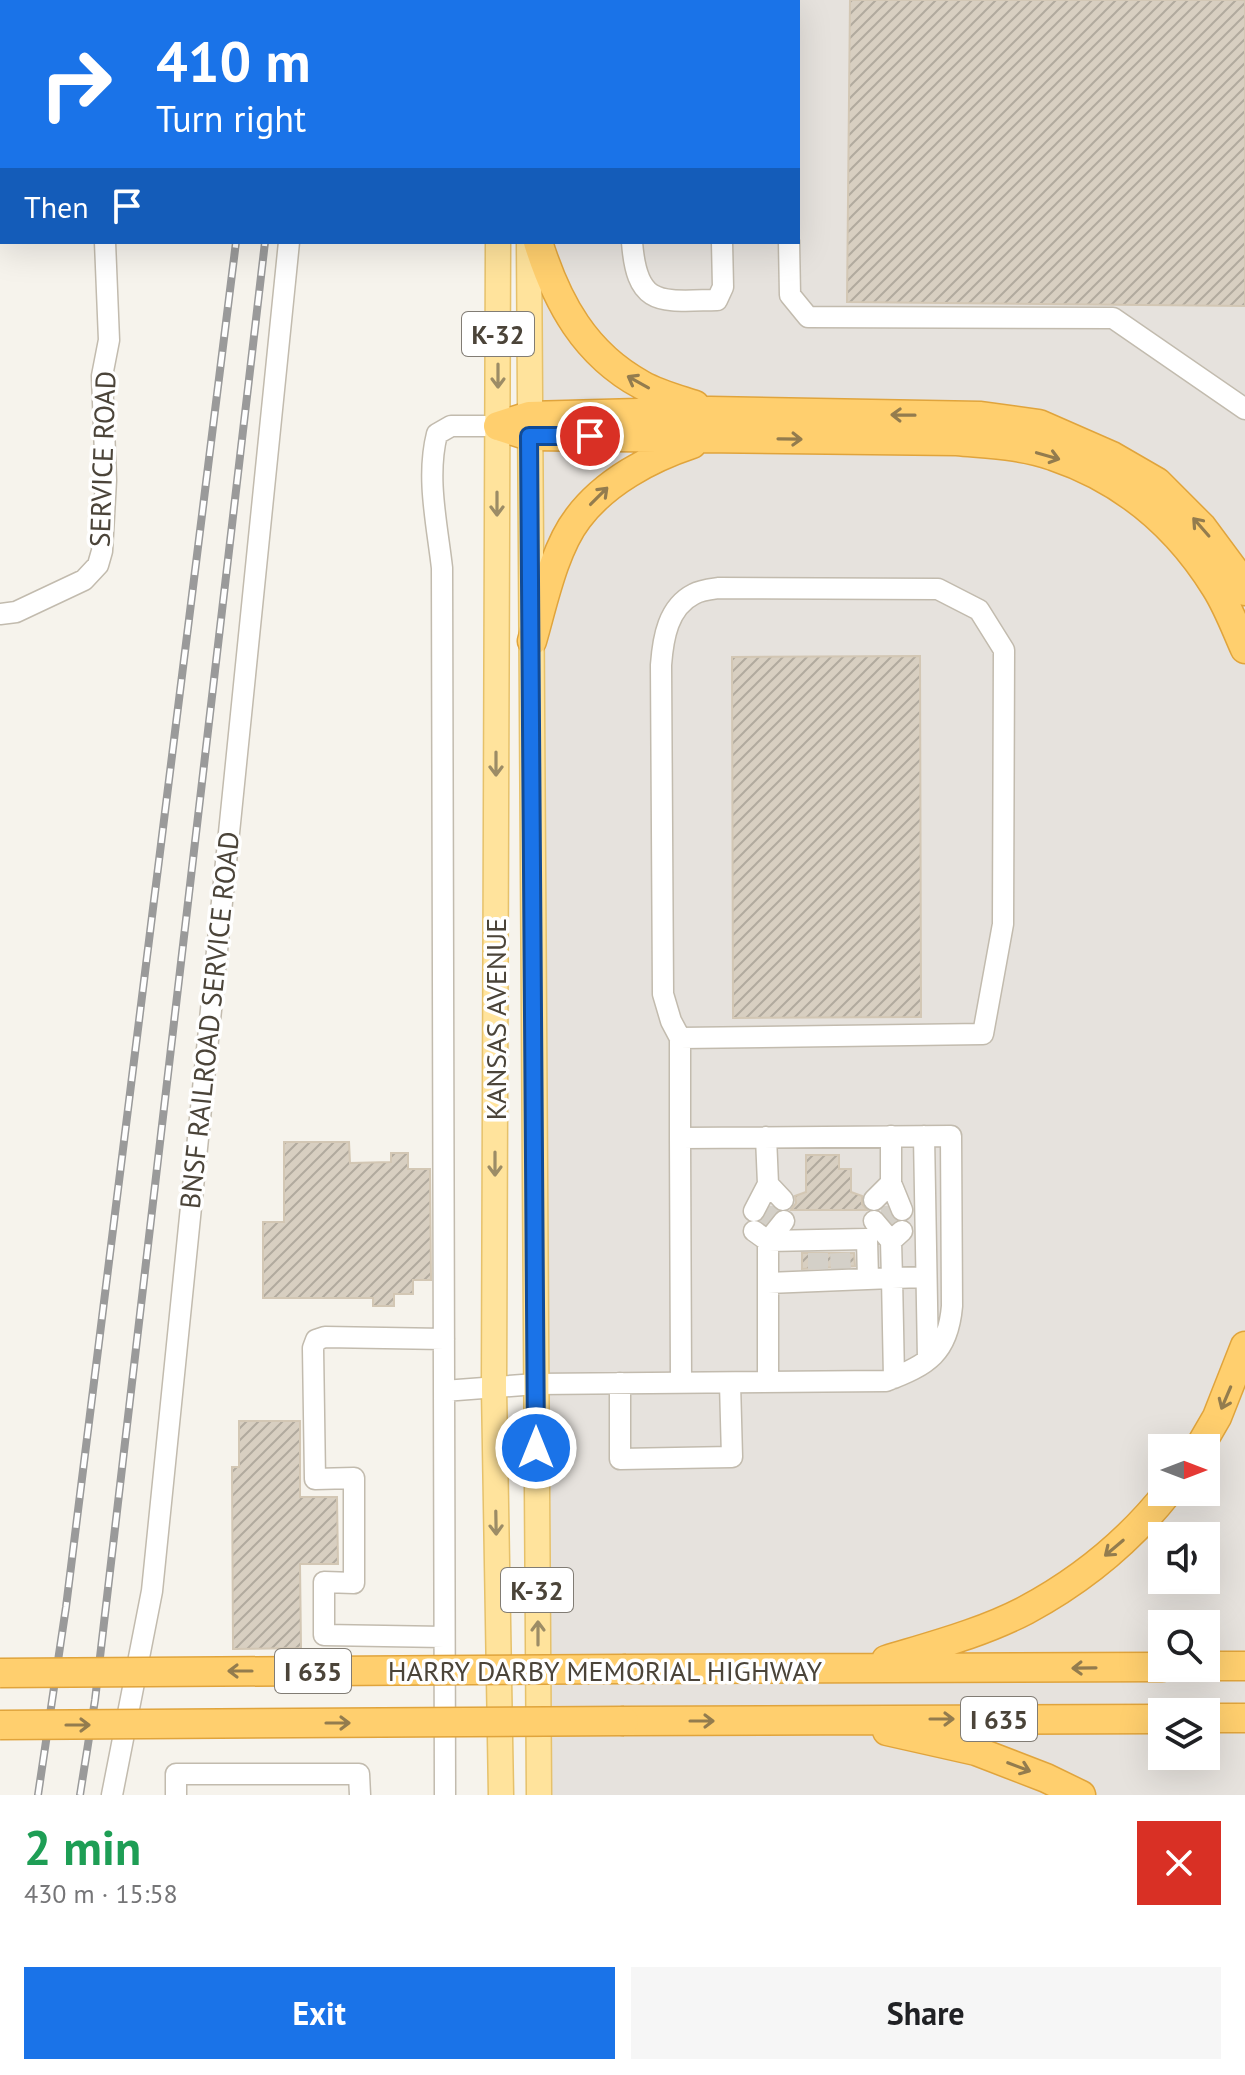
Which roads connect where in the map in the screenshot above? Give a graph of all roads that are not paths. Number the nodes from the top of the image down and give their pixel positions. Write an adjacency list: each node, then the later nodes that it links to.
1 (105, 244): 14 (street, SERVICE ROAD)
2 (289, 244): 54 (street, BNSF RAILROAD SERVICE ROAD)
3 (498, 244): 11 (main road, KANSAS AVENUE / K-32, one-way to 11)
4 (529, 244): 12 (main road, KANSAS AVENUE / K-32)
5 (539, 244): 10 (highway, one-way to 5)
6 (632, 244): 7 (street)
7 (722, 244)
8 (789, 244): 9 (street)
9 (1245, 409)
10 (711, 424): 12 (highway); 13 (highway, one-way to 10); 15 (highway, one-way to 10); 16 (highway, one-way to 16)
11 (498, 426): 12 (highway); 30 (street); 39 (main road, KANSAS AVENUE / K-32, one-way to 39)
12 (529, 426): 15 (main road, KANSAS AVENUE / K-32)
13 (1245, 591)
14 (0, 614)
15 (532, 641): 38 (main road, KANSAS AVENUE / K-32)
16 (1245, 649)
17 (680, 1038): 17 (street); 21 (street)
18 (891, 1136): 19 (street); 20 (street); 27 (street)
19 (924, 1136): 26 (street); 32 (street)
20 (766, 1137): 21 (street); 22 (street)
21 (680, 1138): 34 (street)
22 (768, 1184): 23 (street); 23 (street)
23 (768, 1219): 25 (street); 29 (street)
24 (840, 1260): 25 (street); 25 (street); 28 (street); 28 (street)
25 (818, 1261): 29 (street)
26 (926, 1277): 27 (street); 32 (street)
27 (892, 1278): 28 (street); 33 (street)
28 (868, 1279)
29 (768, 1283): 35 (street)
30 (444, 1339): 40 (street); 43 (street)
31 (1245, 1346): 41 (highway, one-way to 41)
32 (928, 1359): 33 (street)
33 (894, 1378): 35 (street)
34 (681, 1382): 36 (street); 37 (street)
35 (768, 1382): 37 (street)
36 (620, 1383): 37 (street); 38 (street)
37 (730, 1383)
38 (536, 1384): 39 (street); 59 (main road, KANSAS AVENUE / K-32, one-way to 38)
39 (494, 1389): 40 (street); 58 (main road, KANSAS AVENUE / K-32, one-way to 58)
40 (444, 1391): 43 (street)
41 (1207, 1434)
42 (1155, 1506): 47 (highway, one-way to 47)
43 (444, 1637): 57 (street)
44 (1220, 1666): 45 (highway)
45 (1245, 1666)
46 (1148, 1667): 47 (highway, HARRY DARBY MEMORIAL HIGHWAY / I 635, one-way to 47)
47 (855, 1670): 48 (highway, HARRY DARBY MEMORIAL HIGHWAY / I 635, one-way to 48, bridge)
48 (0, 1673)
49 (1220, 1718): 50 (highway)
50 (1245, 1718)
51 (1148, 1719): 52 (highway, HARRY DARBY MEMORIAL HIGHWAY / I 635, one-way to 51)
52 (836, 1720): 53 (highway, HARRY DARBY MEMORIAL HIGHWAY / I 635, one-way to 52, bridge); 60 (highway, one-way to 60)
53 (0, 1725)
54 (112, 1795)
55 (176, 1795): 56 (street)
56 (360, 1795)
57 (445, 1795)
58 (501, 1795)
59 (539, 1795)
60 (1081, 1795)

